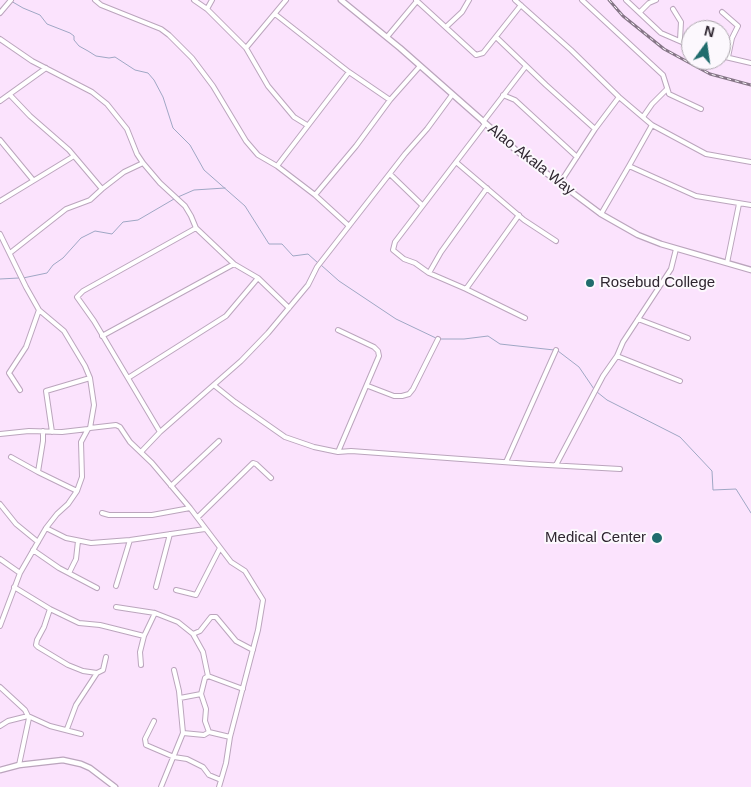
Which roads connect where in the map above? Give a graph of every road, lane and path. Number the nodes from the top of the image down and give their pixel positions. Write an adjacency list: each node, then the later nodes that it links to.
1 (11, 0): 18 (street)
2 (95, 0): 54 (street)
3 (194, 0): 14 (street)
4 (212, 0): 14 (street)
5 (286, 0): 19 (street)
6 (341, 0): 21 (street, Alao Akala Way)
7 (416, 0): 20 (street); 21 (street)
8 (516, 0): 13 (street)
9 (582, 0): 33 (street)
10 (626, 0): 16 (street)
11 (656, 0): 16 (street)
12 (465, 1): 20 (street)
13 (521, 5): 22 (street); 37 (street)
14 (207, 9): 26 (street)
15 (673, 9): 24 (street)
16 (640, 12): 24 (street)
17 (722, 12): 25 (street)
18 (0, 13)
19 (275, 14): 26 (street); 32 (street)
20 (446, 27): 22 (street)
21 (387, 36): 29 (street, Alao Akala Way)
22 (496, 37): 30 (street)
23 (0, 39): 31 (street)
24 (680, 40)
25 (731, 43)
26 (246, 48): 43 (street)
27 (731, 58): 28 (street)
28 (751, 64)
29 (420, 66): 35 (street, Alao Akala Way); 38 (street)
30 (526, 66): 36 (street); 45 (street)
31 (46, 68): 34 (street); 47 (street)
32 (349, 72): 38 (street); 43 (street)
33 (667, 89): 40 (street); 41 (street)
34 (10, 94): 39 (street); 48 (street)
35 (452, 95): 42 (street, Alao Akala Way); 56 (street)
36 (503, 95): 42 (street); 49 (street)
37 (619, 97): 41 (street); 45 (street)
38 (390, 100): 61 (street)
39 (0, 101)
40 (701, 109)
41 (643, 117): 44 (street)
42 (484, 123): 50 (street); 58 (street, Alao Akala Way)
43 (308, 125): 54 (street)
44 (652, 125): 51 (street); 55 (street)
45 (595, 129): 49 (street)
46 (0, 140): 57 (street)
47 (137, 154): 52 (street); 53 (street)
48 (73, 155): 57 (street); 59 (street)
49 (577, 157): 58 (street)
50 (456, 162): 60 (street); 64 (street)
51 (751, 162)
52 (143, 163): 53 (street); 69 (street)
53 (135, 166): 59 (street)
54 (277, 166): 61 (street)
55 (629, 166): 63 (street); 66 (street)
56 (390, 174): 64 (street); 68 (street)
57 (33, 180): 62 (street)
58 (560, 183): 66 (street, Alao Akala Way)
59 (102, 188): 73 (street)
60 (487, 188): 67 (street); 77 (street)
61 (315, 195): 68 (street)
62 (0, 201)
63 (739, 204): 65 (street); 74 (street)
64 (422, 205): 77 (street)
65 (751, 206)
66 (601, 214): 72 (street, Alao Akala Way)
67 (519, 215): 71 (street); 79 (street)
68 (349, 226): 80 (street)
69 (196, 228): 75 (street); 85 (street)
70 (0, 234): 73 (street)
71 (556, 241)
72 (676, 249): 74 (street, Alao Akala Way); 83 (street)
73 (10, 253): 81 (street)
74 (727, 263): 76 (street, Alao Akala Way)
75 (234, 264): 78 (street); 85 (street)
76 (751, 270)
77 (429, 273): 79 (street)
78 (258, 278): 80 (street); 91 (street)
79 (466, 289): 82 (street)
80 (289, 308): 93 (street)
81 (39, 310): 90 (street); 95 (street)
82 (525, 318)
83 (638, 319): 86 (street); 89 (street)
84 (338, 330): 94 (street)
85 (102, 336): 91 (street)
86 (688, 338)
87 (438, 339): 94 (street)
88 (556, 350): 105 (street)
89 (617, 356): 92 (street); 106 (street)
90 (90, 378): 96 (street); 98 (street)
91 (128, 378): 99 (street)
92 (680, 380)
93 (215, 386): 99 (street); 103 (street)
94 (368, 386): 103 (street)
95 (20, 390)
96 (89, 428): 98 (street); 102 (street); 111 (street)
97 (43, 431): 98 (street); 100 (street); 108 (street)
98 (52, 432)
99 (160, 432): 102 (street)
100 (0, 434)
101 (219, 441): 110 (street)
102 (140, 452): 110 (street)
103 (338, 452): 105 (street)
104 (11, 457): 108 (street)
105 (506, 462): 106 (street)
106 (556, 465): 107 (street)
107 (620, 468)
108 (38, 472): 111 (street)
109 (271, 478): 115 (street)
110 (171, 486): 113 (street)
111 (77, 491): 116 (street)
112 (0, 504): 121 (street)
113 (190, 508): 114 (street); 115 (street)
114 (102, 514)
115 (198, 517): 117 (street)
116 (46, 528): 120 (street); 121 (street)
117 (205, 529): 118 (street); 122 (street)
118 (170, 534): 119 (street); 129 (street)
119 (130, 540): 120 (street); 127 (street)
120 (78, 541): 126 (street)
121 (38, 542): 123 (street)
122 (220, 548): 131 (street); 139 (street)
123 (33, 550): 125 (street); 126 (street)
124 (0, 559): 125 (street)
125 (20, 573): 128 (street)
126 (68, 574): 130 (street)
127 (116, 586)
128 (14, 587): 133 (street); 135 (street)
129 (156, 587)
130 (97, 588)
131 (176, 590)
132 (116, 607): 134 (street)
133 (50, 609): 138 (street); 143 (street)
134 (156, 613): 137 (street); 138 (street)
135 (2, 618): 136 (street)
136 (0, 626)
137 (193, 634): 139 (street); 144 (street)
138 (144, 636): 141 (street)
139 (253, 650): 146 (street)
140 (106, 658): 143 (street)
141 (141, 665)
142 (174, 670): 148 (street)
143 (97, 673): 152 (street)
144 (208, 676): 146 (street); 147 (street)
145 (0, 687): 149 (street)
146 (243, 689): 156 (street)
147 (201, 694): 148 (street); 153 (street)
148 (180, 698): 154 (street)
149 (28, 716): 151 (street); 152 (street); 158 (street)
150 (154, 721): 157 (street)
151 (0, 724)
152 (67, 729): 155 (street)
153 (208, 732): 154 (street); 156 (street)
154 (183, 733): 157 (street)
155 (81, 734)
156 (230, 737): 160 (street)
157 (174, 758): 160 (street); 162 (street)
158 (18, 765): 159 (street); 161 (street)
159 (0, 770)
160 (221, 780): 163 (street)
161 (115, 787)
162 (161, 787)
163 (219, 787)

